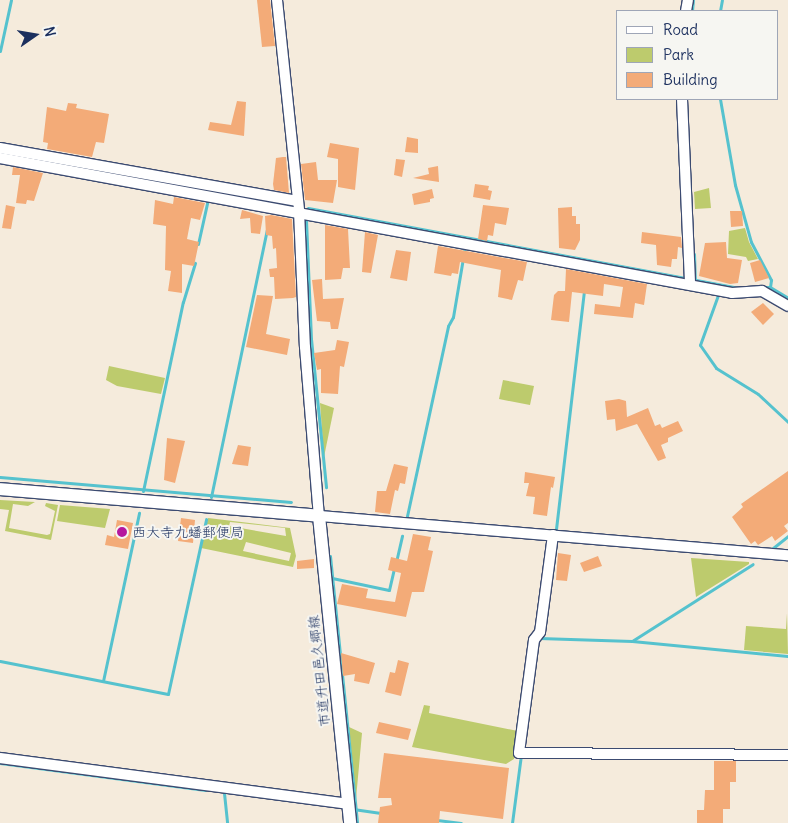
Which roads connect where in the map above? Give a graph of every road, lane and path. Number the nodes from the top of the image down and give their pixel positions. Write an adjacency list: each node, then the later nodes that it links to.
1 (277, 0): 5 (street)
2 (682, 100): 7 (street)
3 (0, 148): 5 (street)
4 (0, 158): 6 (street)
5 (297, 201): 6 (street)
6 (299, 212): 7 (street); 10 (street)
7 (691, 281): 8 (street)
8 (788, 306)
9 (0, 489): 10 (street)
10 (319, 516): 11 (street); 15 (street, 市道升田邑久郷線)
11 (553, 535): 12 (street); 13 (street)
12 (788, 555)
13 (788, 755)
14 (0, 758): 15 (street)
15 (348, 811)

